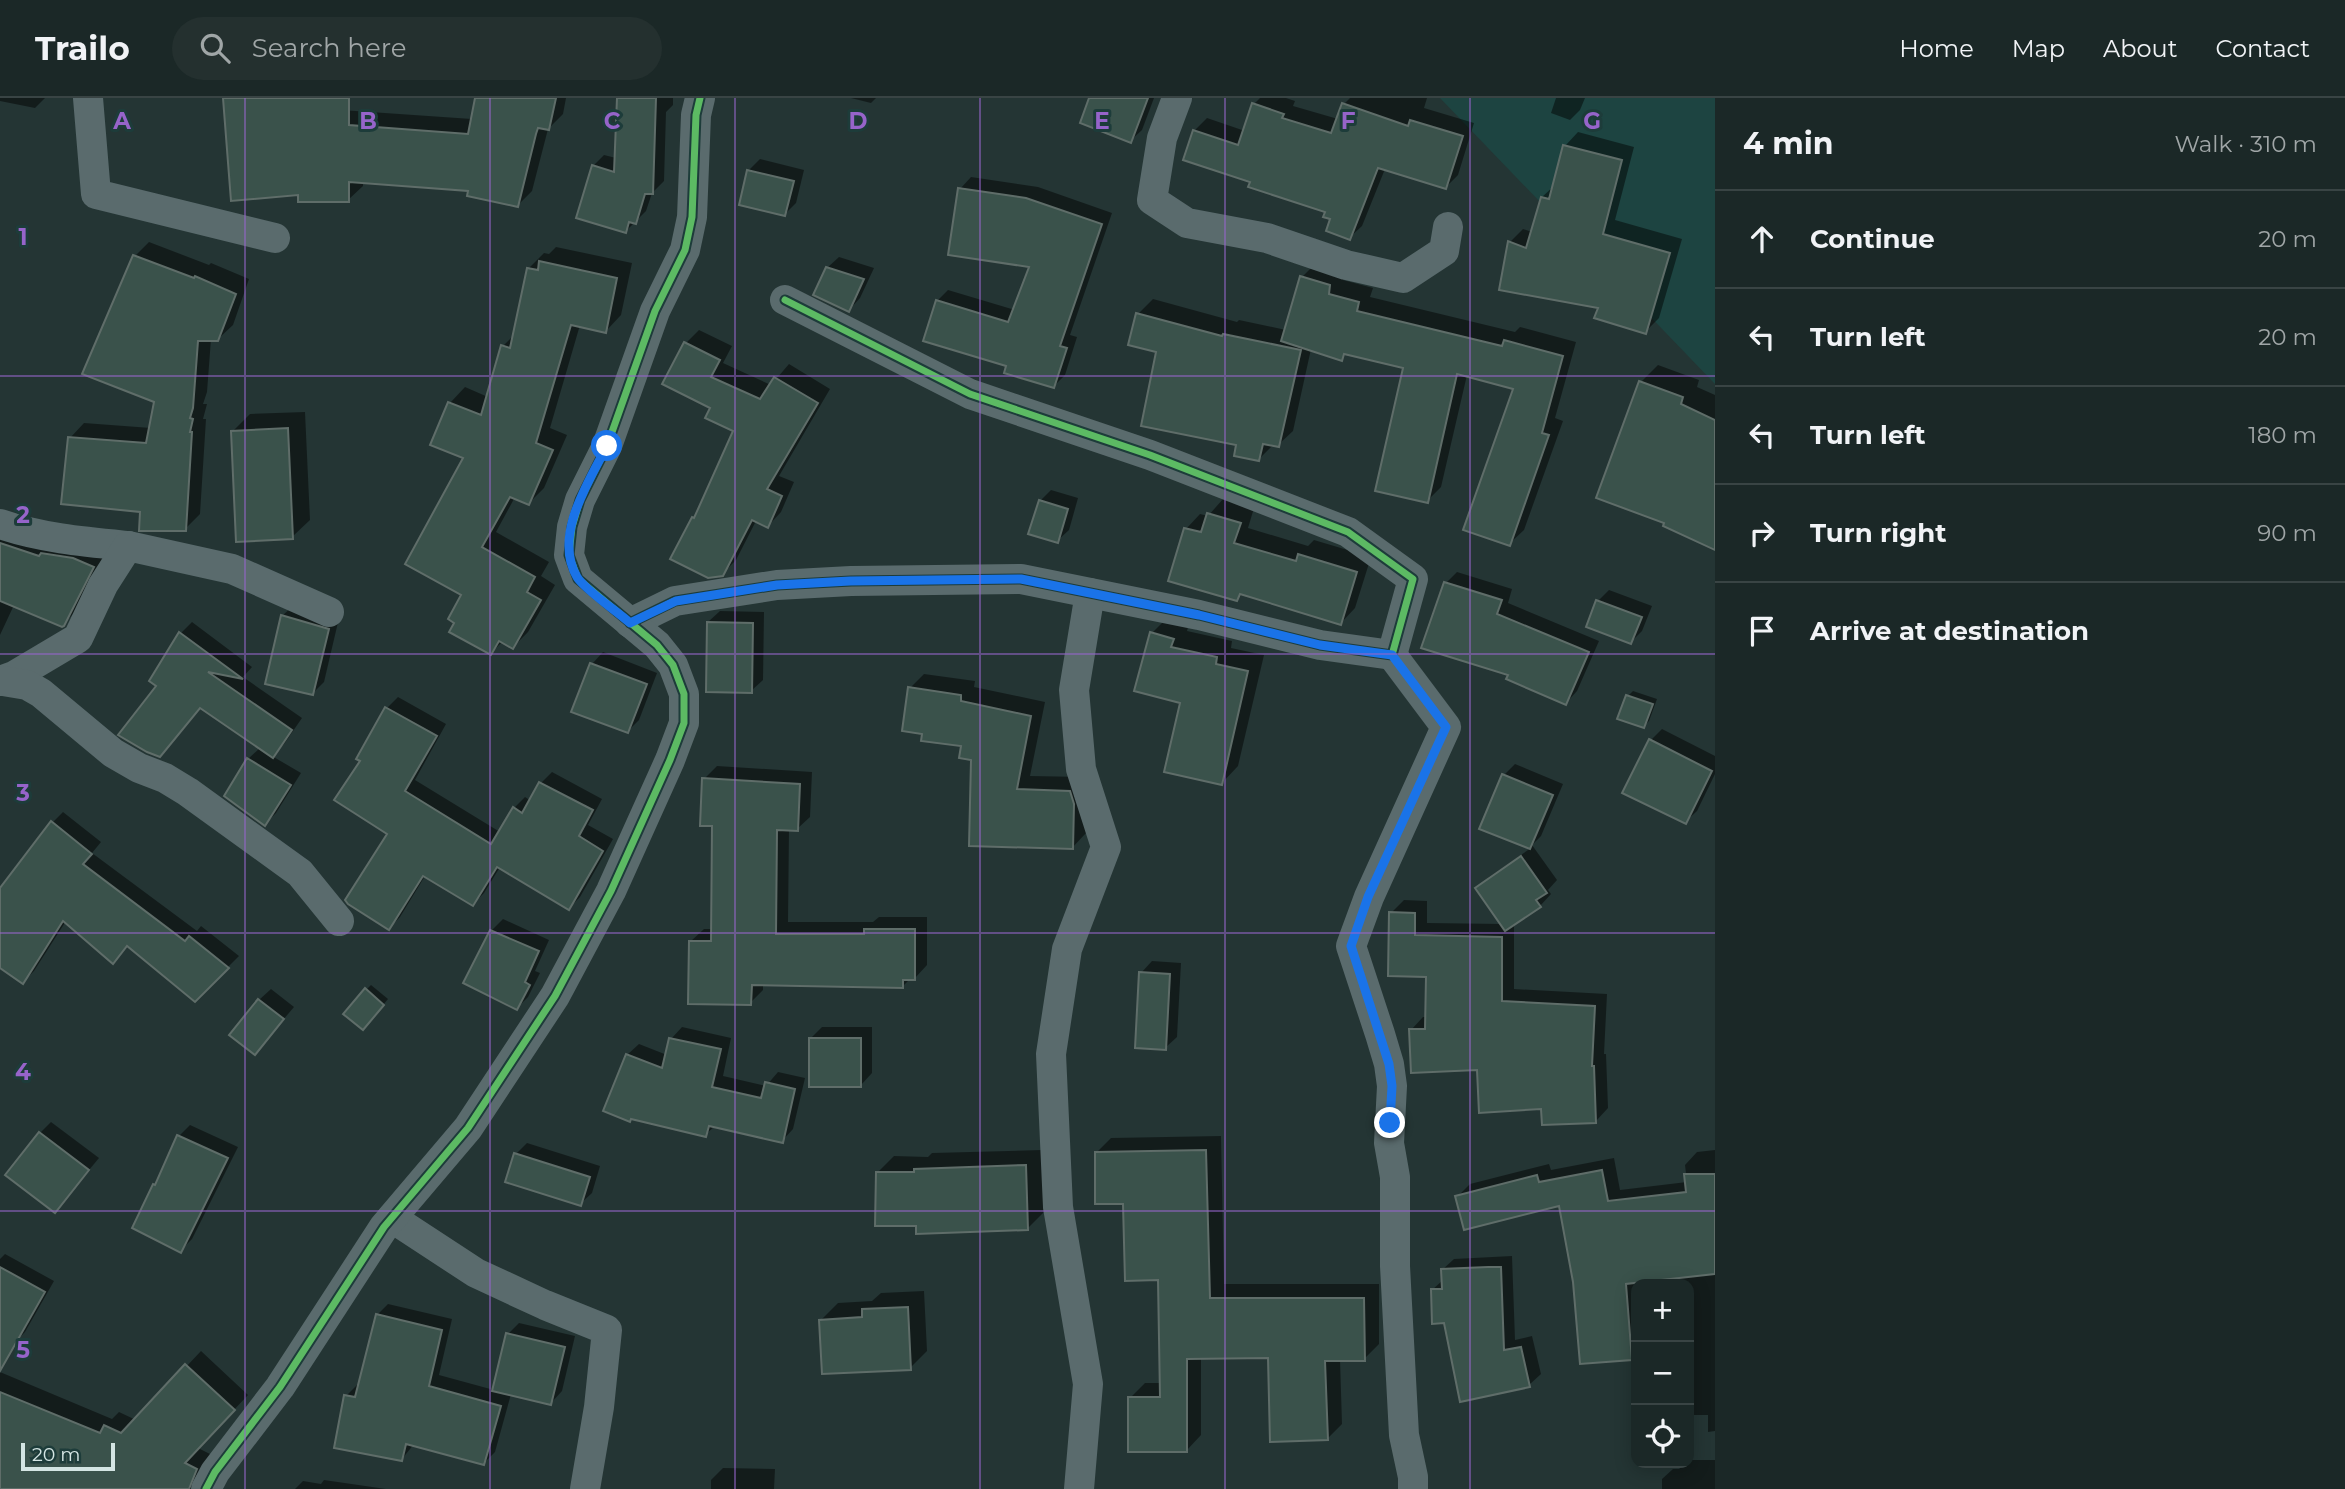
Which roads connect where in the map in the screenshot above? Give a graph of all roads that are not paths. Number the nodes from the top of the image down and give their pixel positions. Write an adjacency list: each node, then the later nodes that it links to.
1 (88, 98): 5 (street)
2 (701, 98): 11 (street)
3 (1177, 98): 4 (street)
4 (1448, 227)
5 (275, 238)
6 (785, 300): 12 (street)
7 (0, 524): 8 (street)
8 (128, 546): 10 (street); 13 (street)
9 (1090, 593): 11 (street); 12 (street); 18 (street)
10 (330, 612)
11 (630, 623): 15 (street)
12 (1392, 655): 19 (street)
13 (2, 681): 14 (street)
14 (339, 921)
15 (392, 1218): 16 (street); 17 (street)
16 (206, 1489)
17 (586, 1489)
18 (1079, 1489)
19 (1413, 1489)

